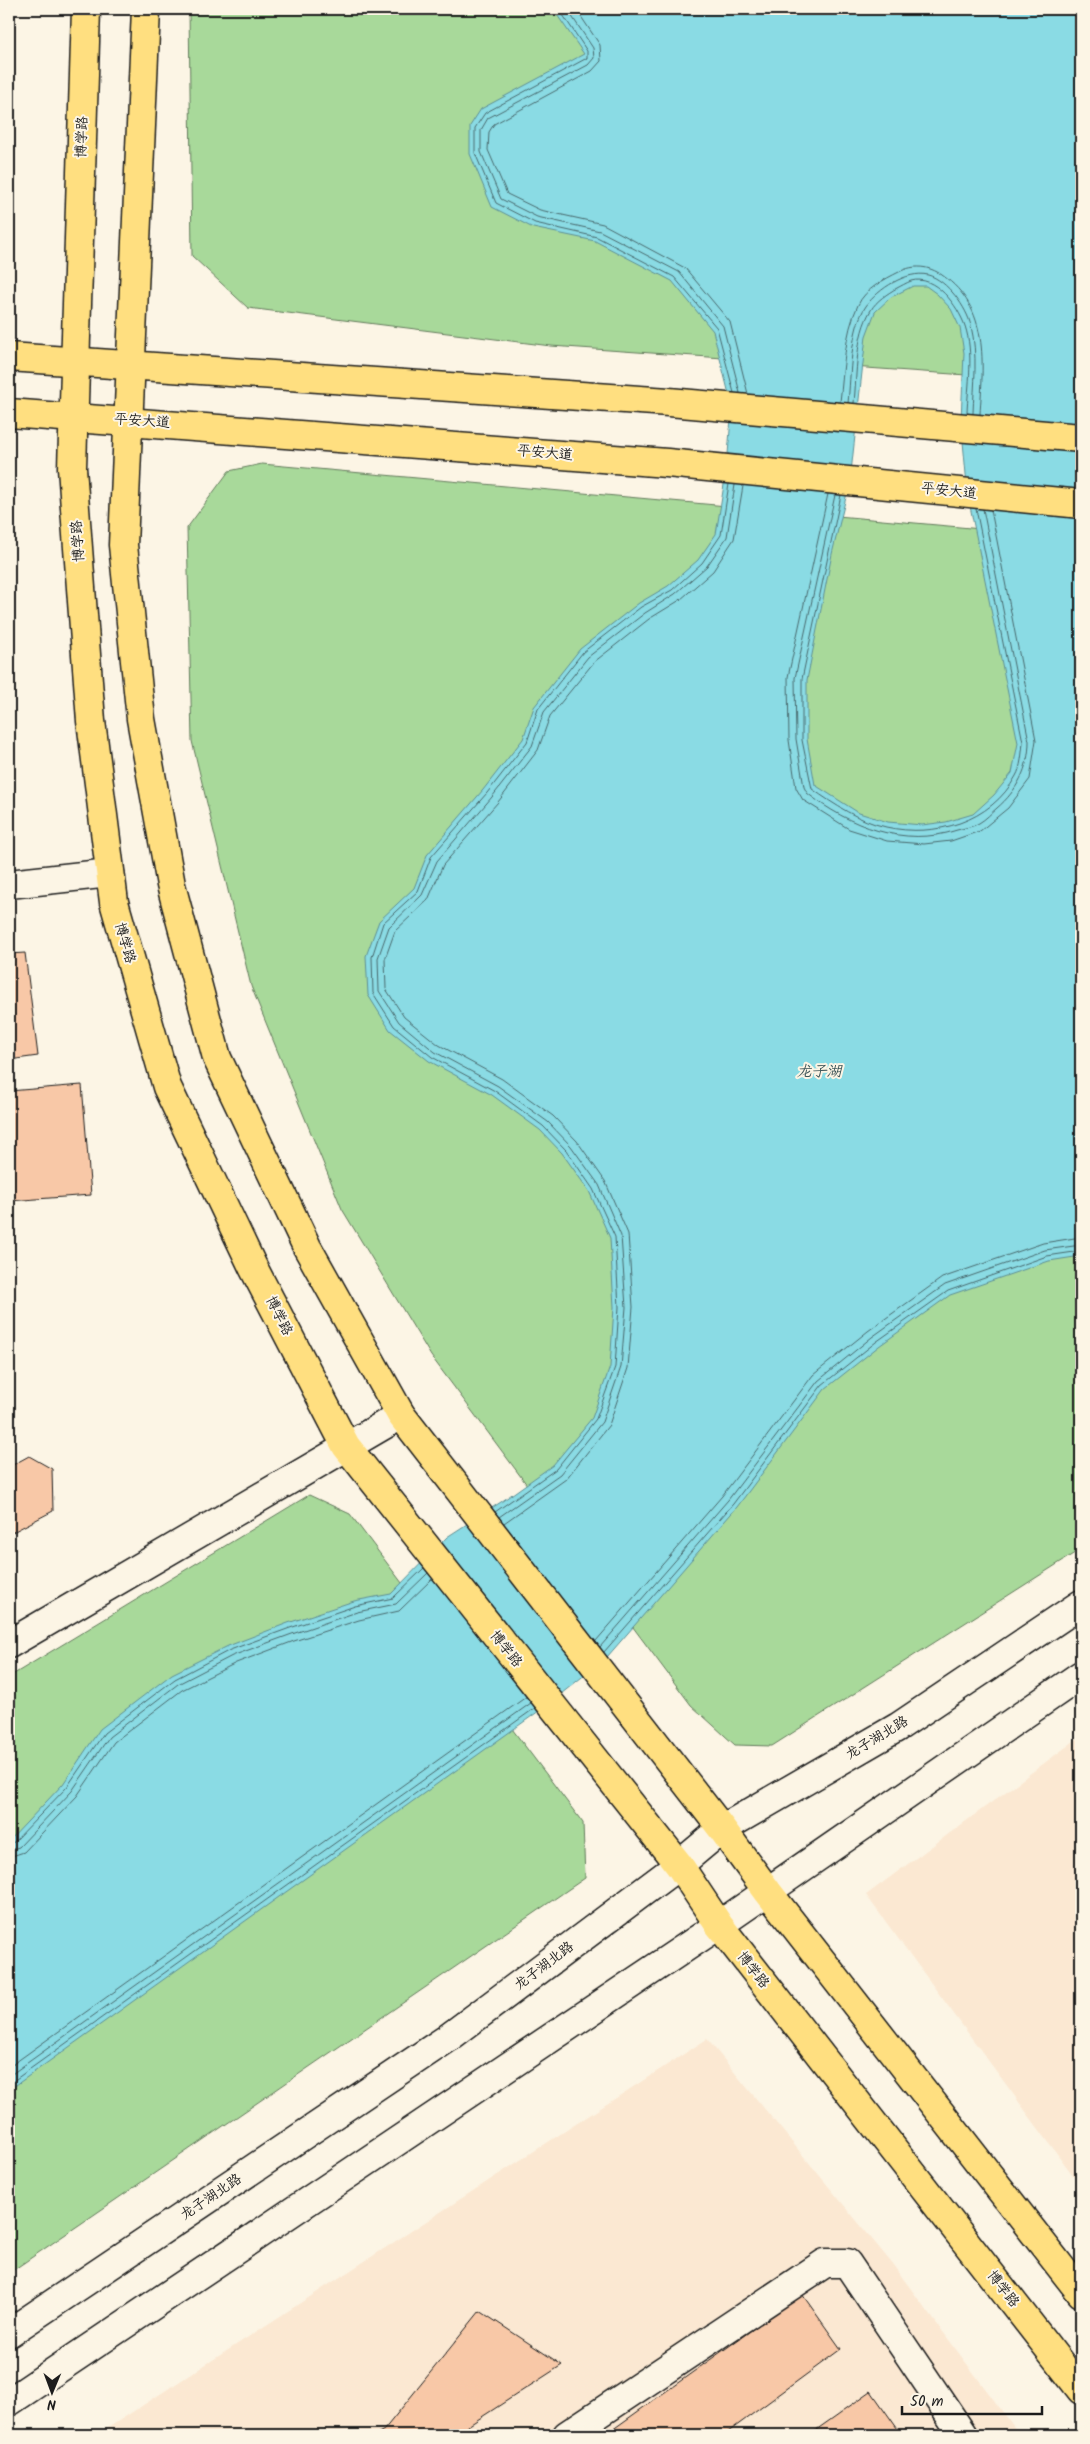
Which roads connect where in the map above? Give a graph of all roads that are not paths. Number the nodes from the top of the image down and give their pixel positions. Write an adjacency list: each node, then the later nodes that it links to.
1 (86, 9): 4 (main road, 博学路)
2 (146, 9): 5 (main road)
3 (9, 357): 4 (main road)
4 (74, 360): 5 (main road); 7 (main road, 博学路)
5 (131, 364): 8 (main road); 9 (main road)
6 (9, 413): 7 (main road, 平安大道)
7 (72, 416): 8 (main road, 平安大道); 11 (main road, 博学路)
8 (126, 420): 10 (main road, 平安大道); 13 (main road)
9 (1081, 438)
10 (1081, 504)
11 (110, 873): 12 (street); 14 (main road, 博学路)
12 (9, 884)
13 (401, 1415): 14 (street); 18 (main road)
14 (346, 1446): 16 (street); 19 (main road, 博学路)
15 (1081, 1604): 18 (street, 龙子湖北路)
16 (9, 1644)
17 (1081, 1675): 20 (street)
18 (722, 1829): 19 (street, 龙子湖北路); 20 (main road)
19 (679, 1865): 21 (main road, 博学路); 23 (street, 龙子湖北路)
20 (768, 1892): 21 (street); 22 (main road)
21 (719, 1926): 24 (main road, 博学路); 25 (street)
22 (1081, 2293)
23 (9, 2333)
24 (1081, 2390)
25 (9, 2402)
26 (567, 2435): 27 (street)
27 (963, 2435)

